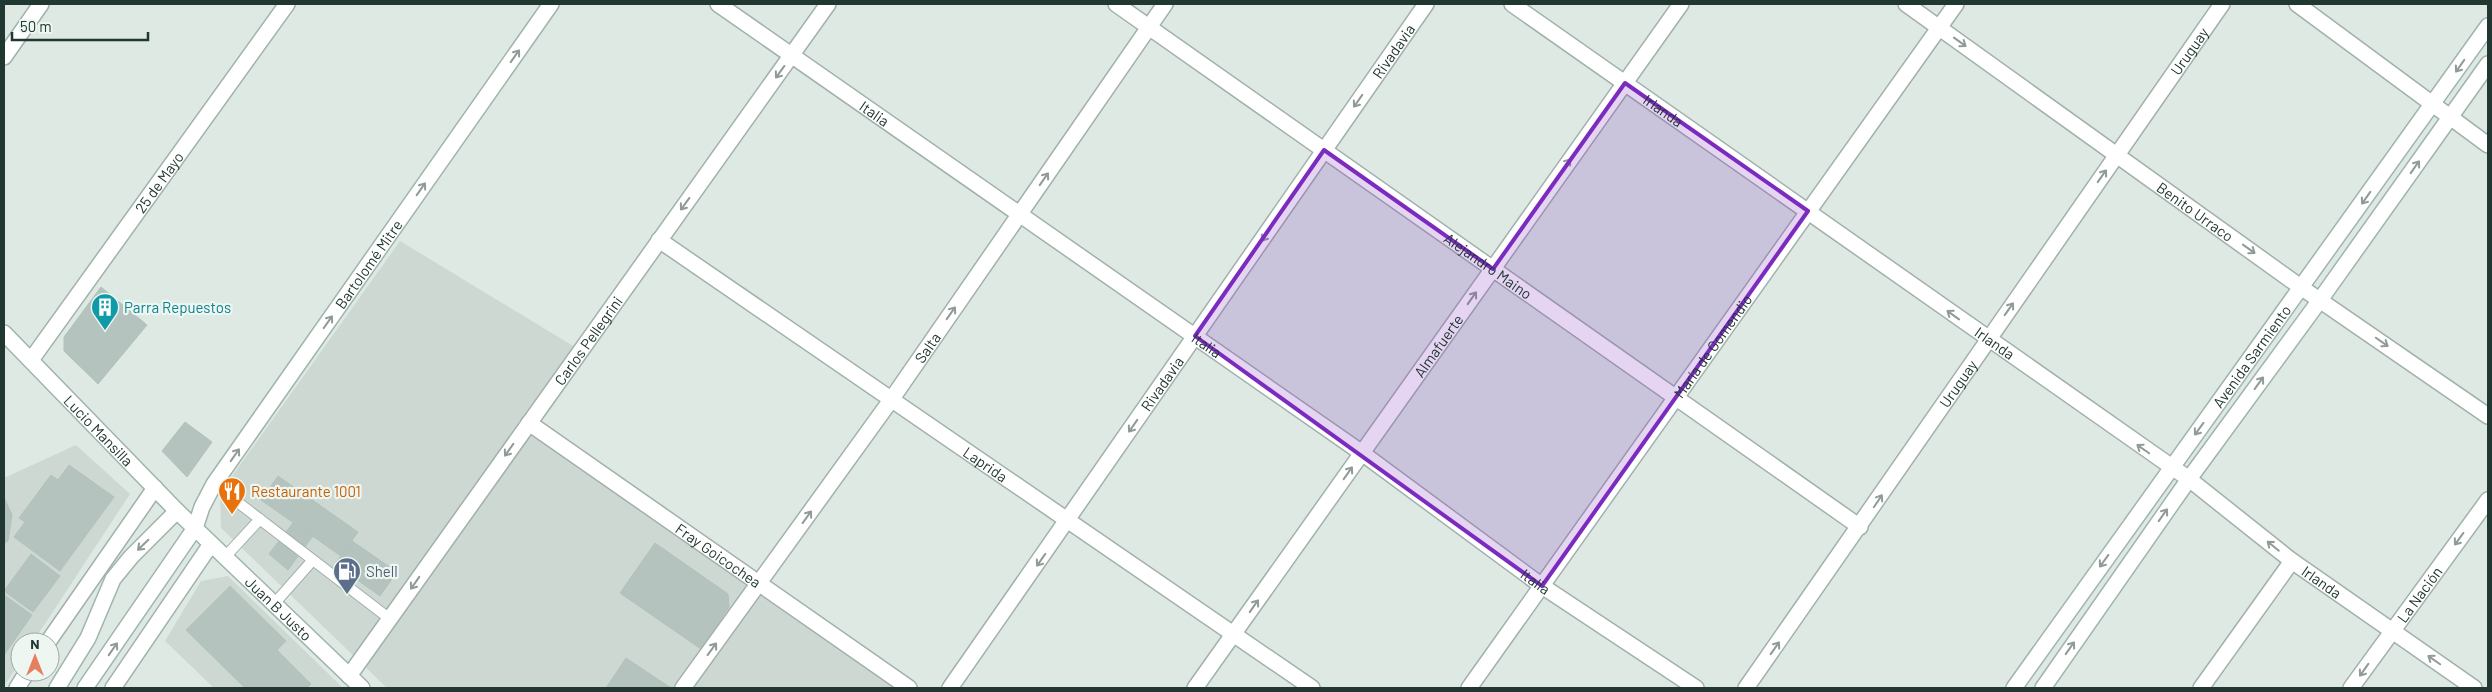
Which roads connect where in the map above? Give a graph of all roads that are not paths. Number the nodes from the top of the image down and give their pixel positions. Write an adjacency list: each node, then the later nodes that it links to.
1 (41, 4): 18 (street)
2 (287, 4): 36 (street, 25 de Mayo)
3 (551, 4): 44 (street, Bartolomé Mitre, one-way to 3)
4 (718, 4): 19 (street, Italia)
5 (828, 4): 19 (street, Carlos Pellegrini)
6 (1116, 4): 16 (street, Alejandro Maino)
7 (1165, 4): 16 (street, Salta)
8 (1426, 4): 25 (street, Rivadavia, one-way to 25)
9 (1512, 4): 21 (street, Irlanda)
10 (1681, 4): 21 (street, Almafuerte)
11 (1906, 4): 17 (street, Benito Urraco)
12 (1956, 4): 17 (street, María de Gomendio)
13 (2222, 4): 26 (street, Uruguay)
14 (2297, 4): 22 (street)
15 (2488, 26): 22 (street, Avenida Sarmiento, one-way to 22)
16 (1149, 27): 25 (street, Alejandro Maino); 28 (street, Salta, one-way to 16)
17 (1940, 27): 26 (street, Benito Urraco, one-way to 26); 27 (street, María de Gomendio)
18 (6, 50)
19 (792, 56): 28 (street, Italia); 29 (street, Carlos Pellegrini, one-way to 29)
20 (2488, 64): 23 (street, Avenida Sarmiento)
21 (1625, 83): 27 (street, Irlanda); 30 (street, Almafuerte, one-way to 21)
22 (2433, 104): 23 (street); 31 (street, Avenida Sarmiento, one-way to 31)
23 (2450, 118): 24 (street); 32 (street, Avenida Sarmiento, one-way to 23)
24 (2488, 145)
25 (1324, 150): 30 (street, Alejandro Maino); 34 (street, Rivadavia, one-way to 34)
26 (2118, 154): 31 (street, Benito Urraco, one-way to 31); 35 (street, Uruguay, one-way to 26)
27 (1808, 212): 35 (street, Irlanda, one-way to 27); 37 (street, María de Gomendio)
28 (1020, 214): 34 (street, Italia); 38 (street, Salta, one-way to 28)
29 (658, 240): 38 (street, Laprida); 40 (street, Carlos Pellegrini)
30 (1493, 269): 37 (street, Alejandro Maino); 41 (street, Almafuerte, one-way to 30)
31 (2302, 288): 32 (street, Benito Urraco); 42 (street, Avenida Sarmiento, one-way to 42)
32 (2320, 300): 39 (street, Benito Urraco, one-way to 39); 43 (street, Avenida Sarmiento, one-way to 32)
33 (4, 333): 36 (street, Lucio Mansilla)
34 (1195, 336): 41 (street, Italia); 49 (street, Rivadavia, one-way to 49)
35 (1988, 340): 42 (street, Irlanda, one-way to 35); 50 (street, Uruguay, one-way to 35)
36 (31, 360): 45 (street, Lucio Mansilla)
37 (1676, 398): 50 (street, Alejandro Maino); 57 (street, María de Gomendio)
38 (891, 400): 49 (street, Laprida); 56 (street, Salta, one-way to 38)
39 (2488, 416)
40 (529, 424): 56 (street, Fray Goicochea); 59 (street, Carlos Pellegrini, one-way to 59)
41 (1362, 453): 57 (street, Italia); 62 (street, Almafuerte, one-way to 41)
42 (2171, 468): 43 (street, Irlanda); 76 (street, Avenida Sarmiento, one-way to 76)
43 (2189, 478): 55 (street, Irlanda, one-way to 43); 77 (street, Avenida Sarmiento, one-way to 43)
44 (214, 484): 48 (lane); 51 (street, Bartolomé Mitre)
45 (154, 488): 47 (street, Lucio Mansilla); 61 (street)
46 (2488, 500): 60 (street, La Nación, one-way to 60)
47 (178, 511): 51 (street, Lucio Mansilla); 64 (street, one-way to 64)
48 (260, 519): 53 (lane); 54 (lane)
49 (1068, 521): 62 (street, Laprida); 70 (street, Rivadavia, one-way to 70)
50 (1860, 527): 75 (street, Uruguay, one-way to 50)
51 (195, 528): 52 (street, Juan B Justo); 65 (street, Bartolomé Mitre, one-way to 51)
52 (211, 544): 53 (street, Juan B Justo); 66 (street)
53 (225, 557): 58 (street, Juan B Justo)
54 (312, 561): 58 (lane); 59 (lane)
55 (2292, 561): 60 (street, Irlanda); 78 (street)
56 (759, 584): 68 (street, Salta, one-way to 56); 69 (street, Fray Goicochea)
57 (1542, 586): 73 (street, María de Gomendio); 74 (street, Italia)
58 (274, 604): 63 (street, Juan B Justo)
59 (390, 619): 63 (street, Carlos Pellegrini)
60 (2392, 630): 79 (street, La Nación, one-way to 79); 80 (street, Irlanda, one-way to 60)
61 (55, 632)
62 (1234, 634): 71 (street, Almafuerte); 72 (street, Laprida)
63 (349, 676): 67 (street, Juan B Justo)
64 (57, 688)
65 (85, 688)
66 (113, 688)
67 (362, 688)
68 (684, 688)
69 (909, 688)
70 (950, 688)
71 (1195, 688)
72 (1312, 688)
73 (1469, 688)
74 (1696, 688)
75 (1746, 688)
76 (2014, 688)
77 (2042, 688)
78 (2200, 688)
79 (2351, 688)
80 (2474, 688)

